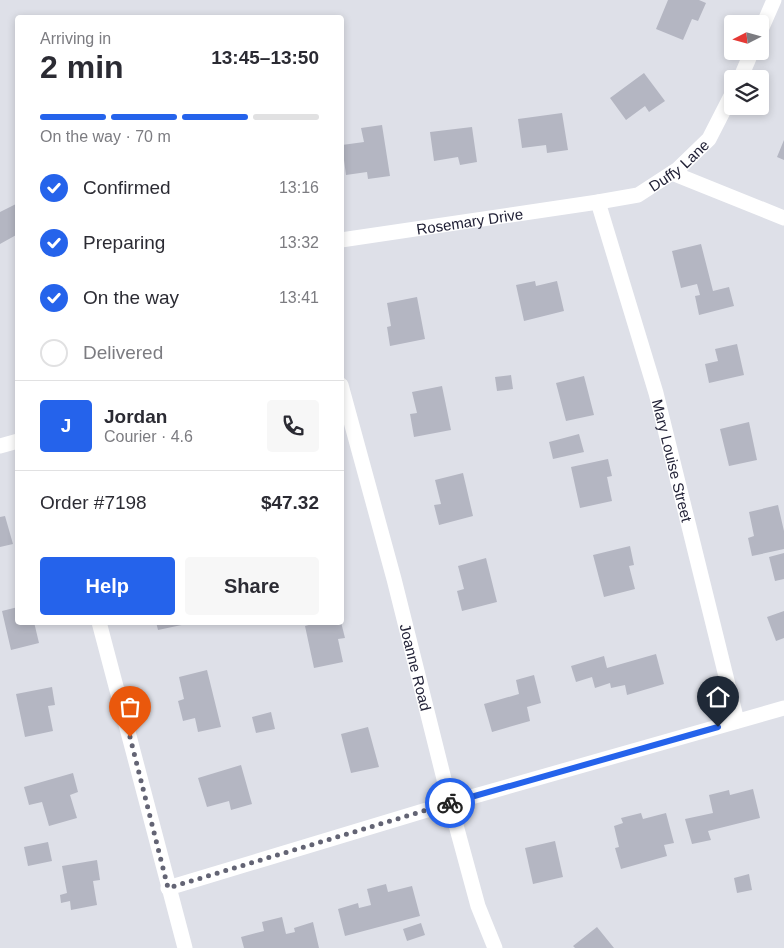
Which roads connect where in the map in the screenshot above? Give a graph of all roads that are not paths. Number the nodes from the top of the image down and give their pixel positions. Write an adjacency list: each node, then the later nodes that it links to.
1 (774, 0): 2 (street)
2 (767, 15)
3 (724, 110): 4 (street, Duffy Lane)
4 (672, 173): 5 (street, Duffy Lane); 6 (street)
5 (598, 202): 7 (street, Rosemary Drive); 13 (street, Mary Louise Street)
6 (784, 218)
7 (344, 240)
8 (344, 395): 14 (street, Joanne Road)
9 (15, 442): 10 (street)
10 (0, 446)
11 (101, 625): 15 (street)
12 (784, 708): 13 (street)
13 (738, 721): 14 (street)
14 (450, 803): 15 (street); 17 (street, Joanne Road)
15 (168, 888): 16 (street)
16 (185, 948)
17 (495, 948)

